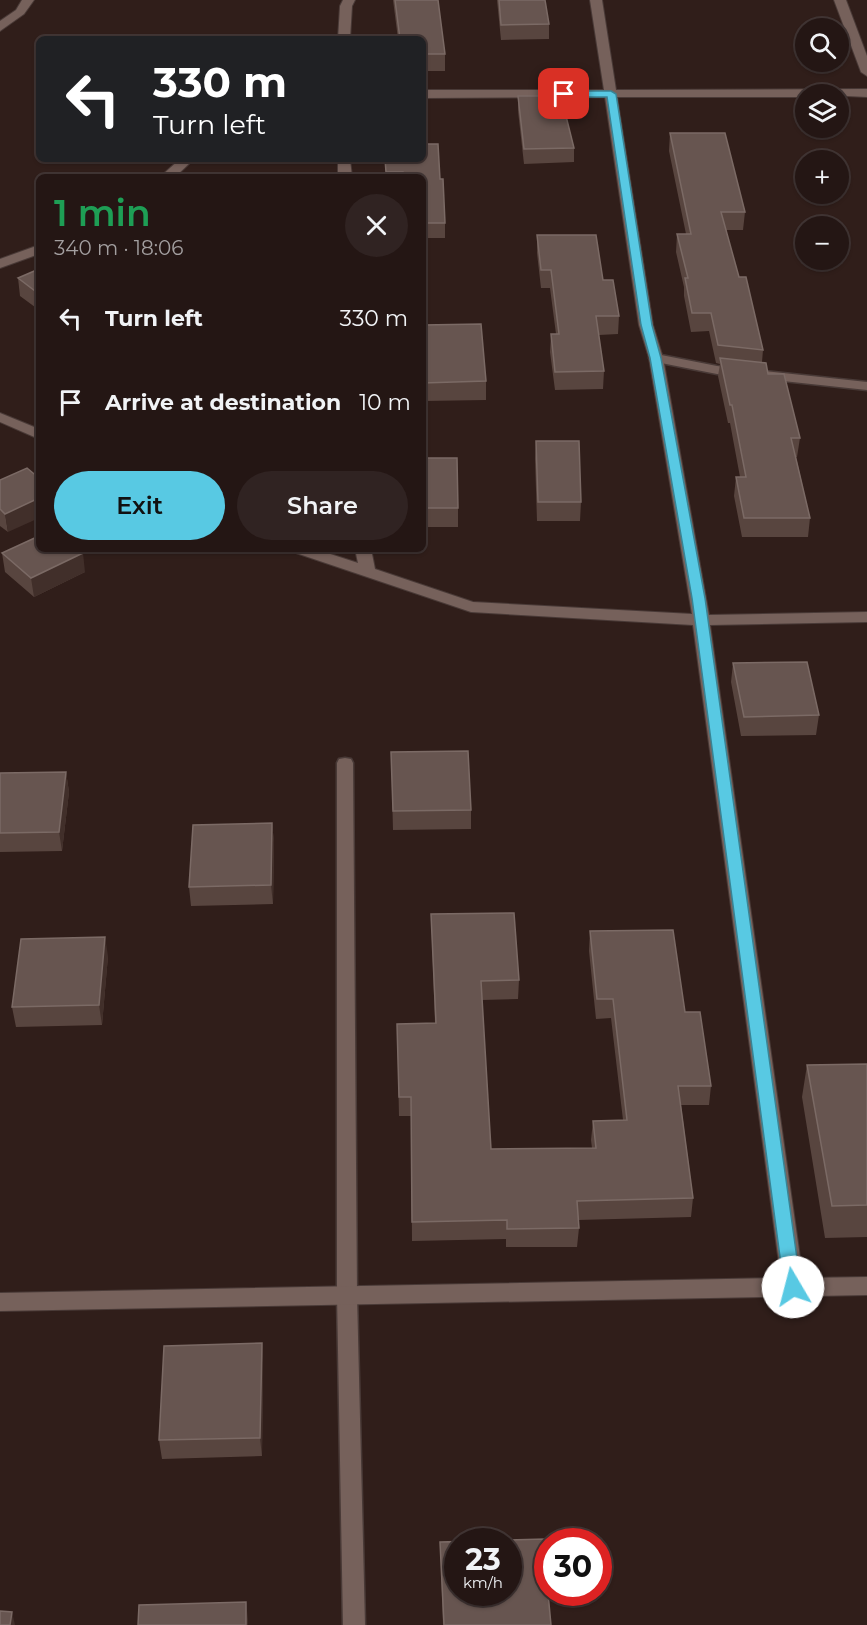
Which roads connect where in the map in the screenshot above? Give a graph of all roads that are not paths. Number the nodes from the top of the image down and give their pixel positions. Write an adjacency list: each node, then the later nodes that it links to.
1 (28, 0): 5 (street)
2 (349, 0): 6 (street)
3 (596, 0): 10 (street)
4 (840, 0): 7 (street)
5 (0, 27)
6 (344, 36)
7 (867, 72)
8 (867, 93): 10 (street)
9 (426, 94): 10 (street)
10 (611, 94): 15 (street)
11 (184, 162): 12 (street)
12 (170, 174)
13 (36, 250): 14 (street)
14 (0, 264)
15 (656, 358): 16 (lane); 23 (street)
16 (867, 386)
17 (0, 417): 18 (street)
18 (36, 433)
19 (308, 552): 21 (street)
20 (364, 552): 21 (street)
21 (368, 573): 23 (street)
22 (867, 617): 23 (street)
23 (701, 620): 26 (street)
24 (345, 763): 27 (lane)
25 (867, 1286): 26 (street)
26 (793, 1287): 27 (street)
27 (347, 1295): 28 (street); 29 (lane)
28 (0, 1302)
29 (354, 1625)

